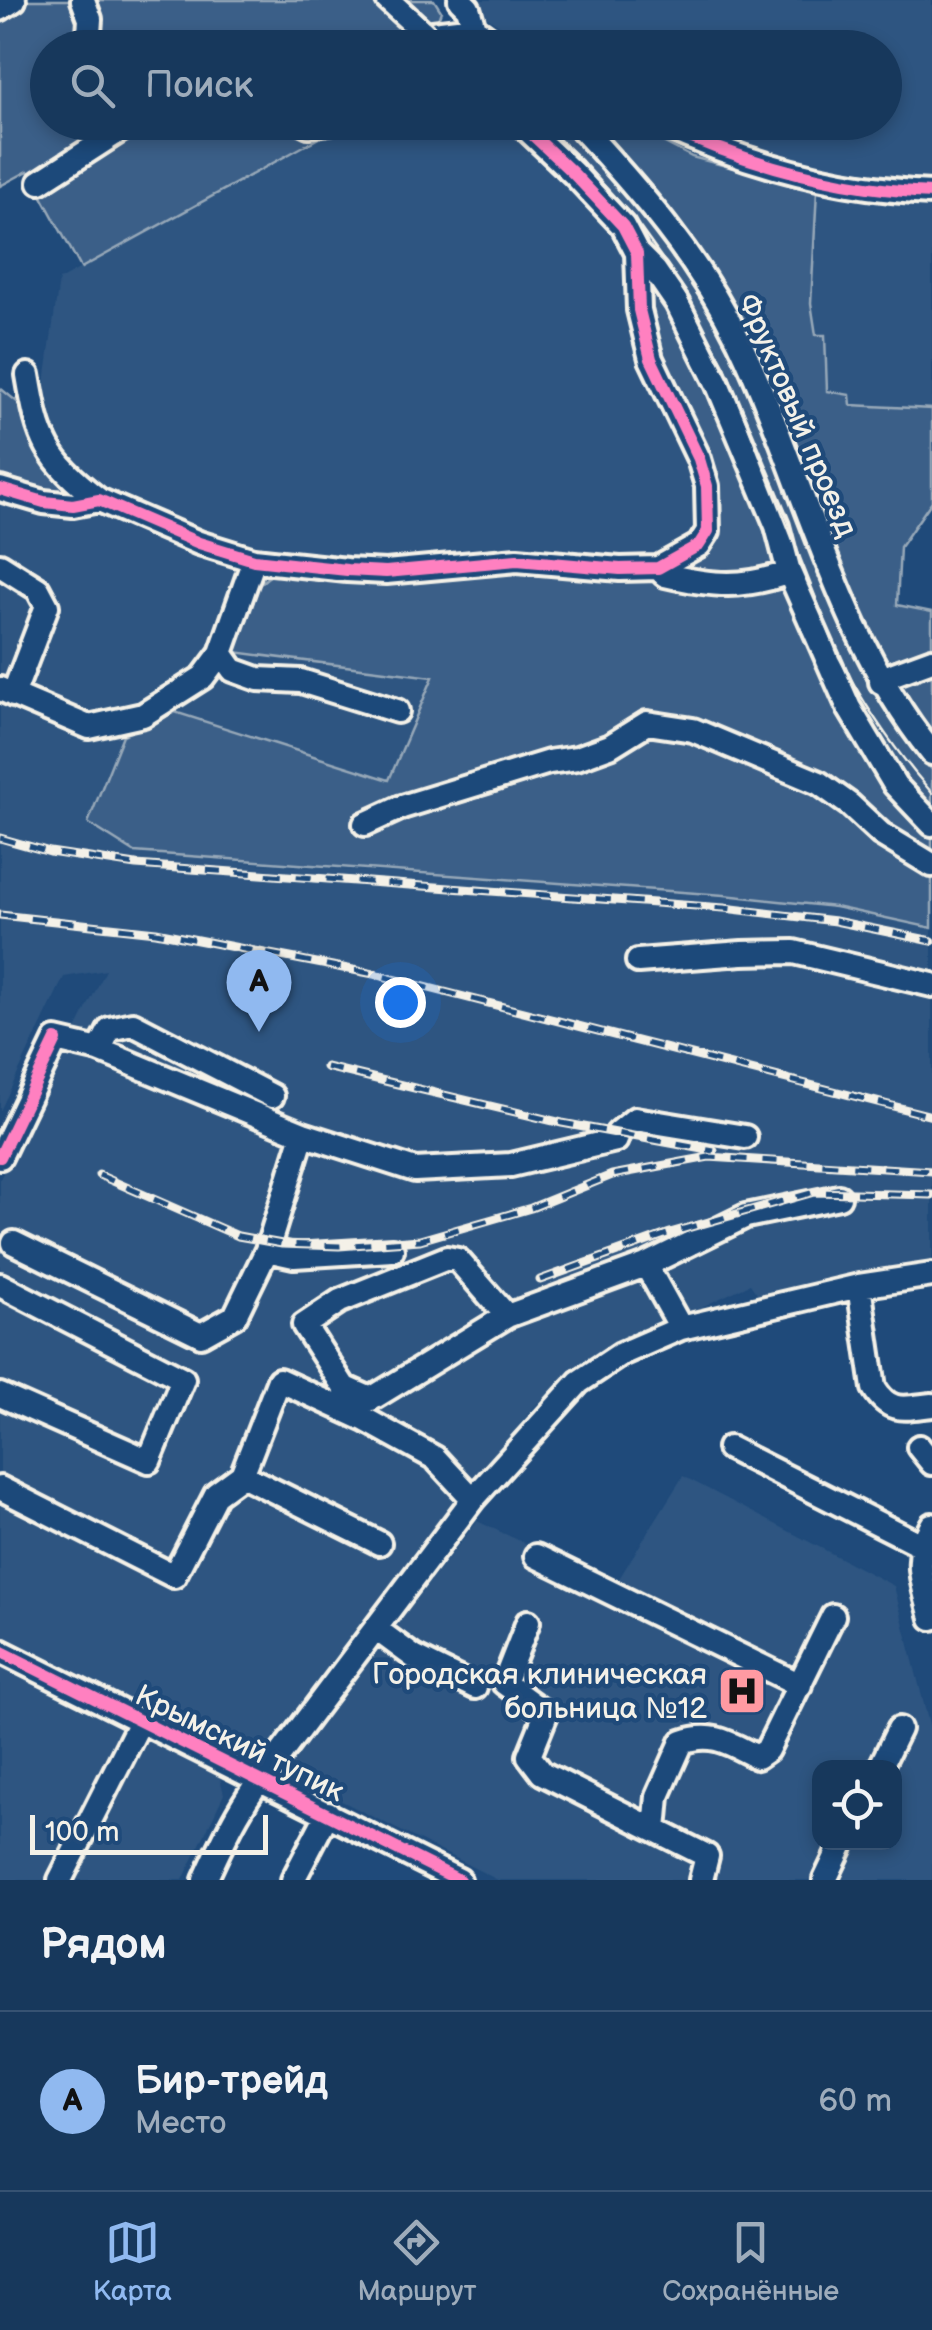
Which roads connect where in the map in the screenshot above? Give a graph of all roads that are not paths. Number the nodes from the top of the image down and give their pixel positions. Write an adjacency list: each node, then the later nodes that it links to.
1 (14, 0): 5 (street)
2 (83, 0): 7 (street)
3 (388, 0): 8 (street)
4 (460, 0): 6 (street)
5 (0, 9)
6 (474, 28): 9 (street); 10 (street)
7 (89, 30)
8 (420, 30)
9 (468, 30)
10 (477, 30)
11 (105, 140): 15 (street)
12 (538, 140): 17 (street)
13 (592, 140): 27 (street, Фруктовый проезд)
14 (699, 140): 16 (street)
15 (40, 182)
16 (932, 194)
17 (637, 253): 23 (street); 24 (street)
18 (28, 375): 20 (street)
19 (0, 489): 20 (street)
20 (99, 500): 21 (street)
21 (254, 560): 23 (street); 25 (street)
22 (0, 565): 28 (street)
23 (658, 568): 24 (street)
24 (789, 572): 32 (street)
25 (222, 653): 28 (street); 29 (street)
26 (932, 660): 27 (street)
27 (881, 682): 30 (street, Фруктовый проезд)
28 (6, 692)
29 (397, 711)
30 (932, 753)
31 (364, 824): 33 (street)
32 (932, 824)
33 (932, 865)
34 (638, 962): 35 (street)
35 (932, 985)
36 (99, 1050): 37 (street); 38 (street); 40 (street)
37 (272, 1096)
38 (303, 1134): 39 (street); 43 (street)
39 (745, 1136)
40 (0, 1157)
41 (839, 1197): 45 (street)
42 (14, 1243): 43 (street)
43 (267, 1250): 44 (street)
44 (392, 1250)
45 (646, 1265): 49 (street); 50 (street)
46 (932, 1275): 48 (street)
47 (0, 1284): 51 (street)
48 (859, 1286): 50 (street); 52 (street)
49 (507, 1316): 49 (street)
50 (681, 1328): 56 (street)
51 (0, 1394)
52 (932, 1405)
53 (730, 1448): 57 (street)
54 (242, 1476): 55 (street); 56 (street); 58 (street)
55 (0, 1488)
56 (473, 1499): 63 (street)
57 (926, 1535): 61 (street)
58 (379, 1543)
59 (536, 1556): 65 (street)
60 (833, 1616): 65 (street)
61 (932, 1618)
62 (528, 1622): 72 (street)
63 (376, 1629): 66 (street); 70 (street)
64 (0, 1650): 67 (street, Крымский тупик)
65 (800, 1685): 72 (street)
66 (475, 1687)
67 (140, 1722): 70 (street, Крымский тупик); 74 (street)
68 (898, 1729): 69 (street)
69 (884, 1760)
70 (258, 1779): 71 (street, Крымский тупик); 75 (street)
71 (328, 1813): 76 (street); 77 (street, Крымский тупик)
72 (655, 1830): 78 (street)
73 (839, 1850): 79 (street)
74 (60, 1880)
75 (205, 1880)
76 (292, 1880)
77 (459, 1880)
78 (701, 1880)
79 (825, 1880)

